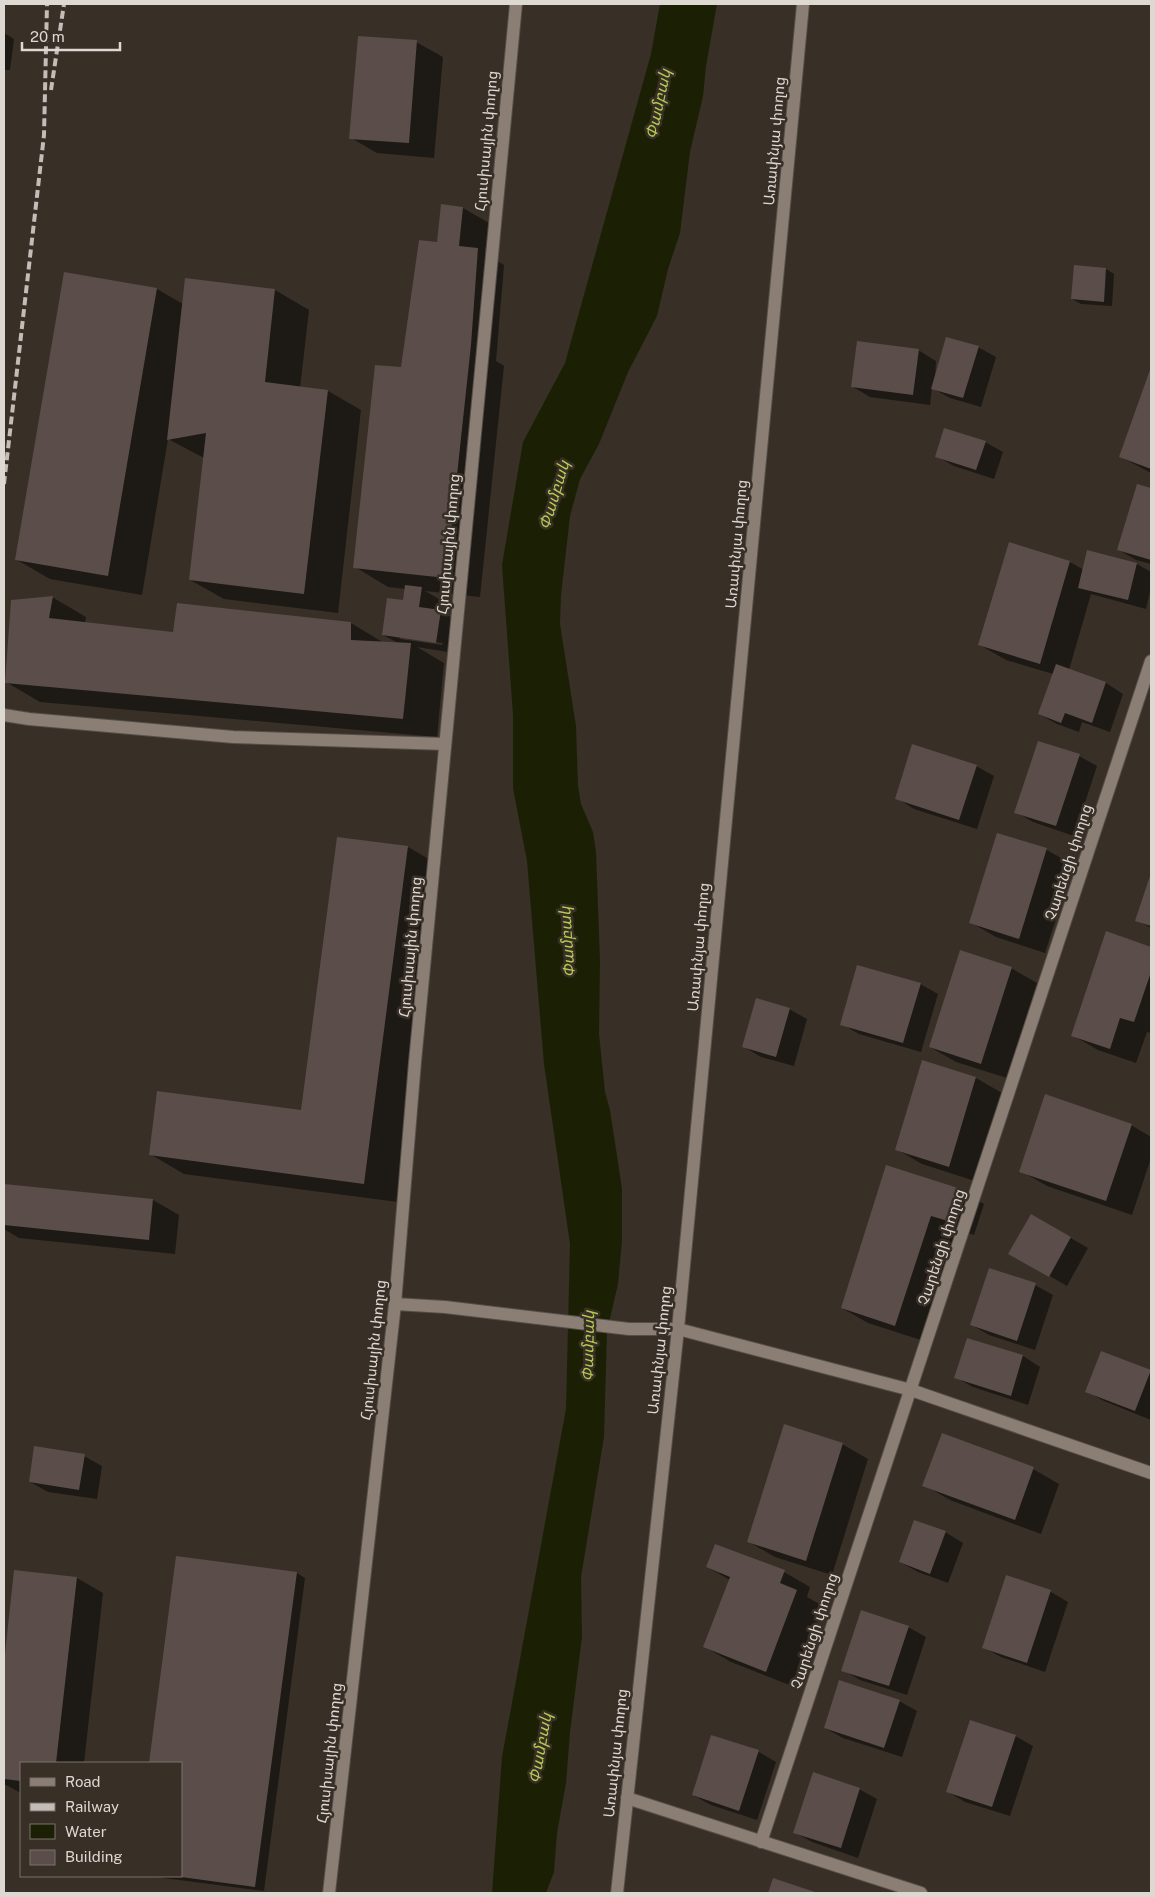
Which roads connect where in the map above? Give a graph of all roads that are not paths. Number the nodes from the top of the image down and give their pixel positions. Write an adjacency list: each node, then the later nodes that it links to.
1 (516, 4): 5 (street, Հյուսիսային փողոց)
2 (803, 4): 7 (street, Առափնյա փողոց)
3 (1151, 661): 8 (street, Չարենցի փողոց)
4 (4, 715): 5 (street)
5 (445, 744): 6 (street, Հյուսիսային փողոց)
6 (395, 1304): 7 (street); 13 (street, Հյուսիսային փողոց)
7 (678, 1329): 8 (street); 10 (street, Առափնյա փողոց)
8 (911, 1390): 9 (street); 11 (street, Չարենցի փողոց)
9 (1151, 1473)
10 (627, 1798): 11 (street); 14 (street, Առափնյա փողոց)
11 (761, 1842): 12 (street)
12 (883, 1887): 15 (street)
13 (329, 1893)
14 (617, 1893)
15 (921, 1893)

